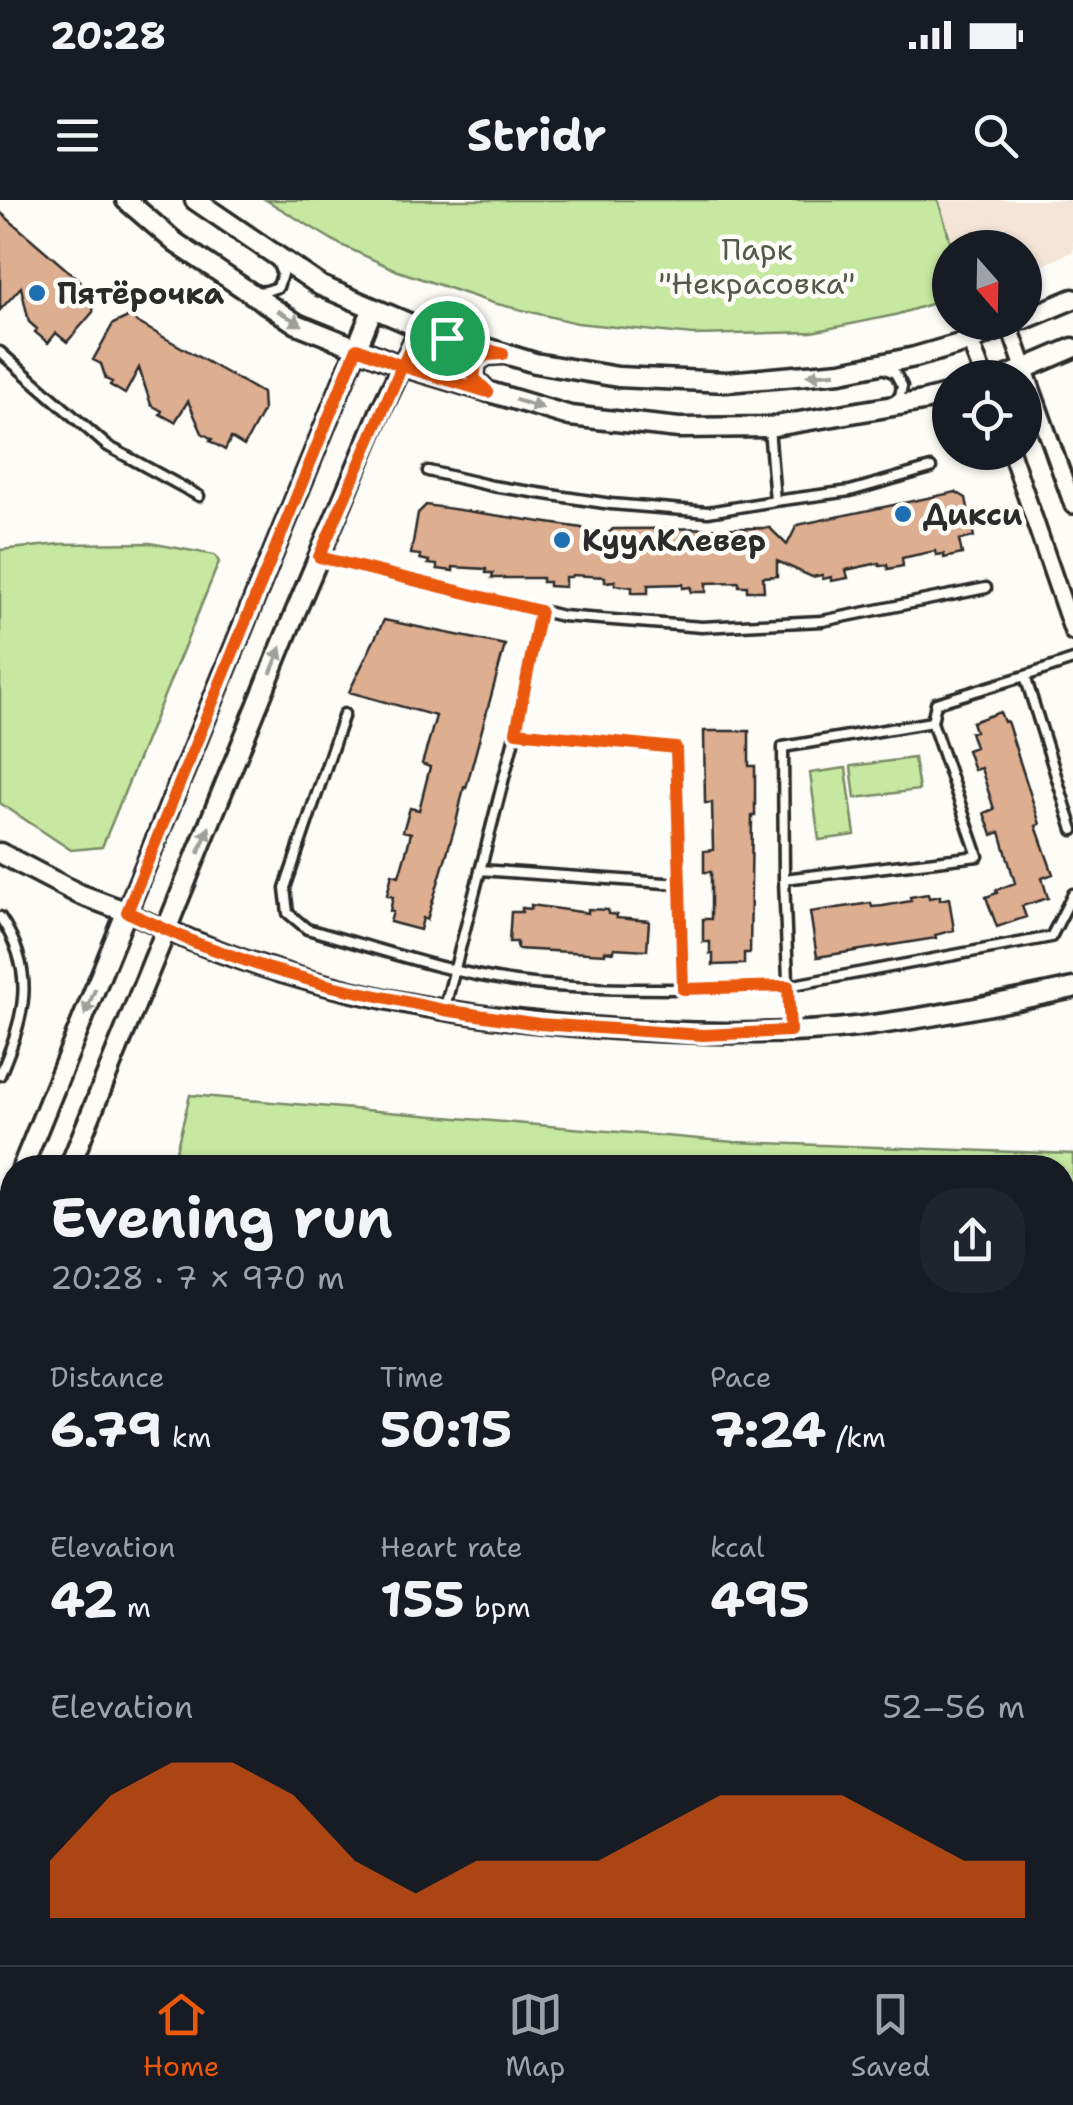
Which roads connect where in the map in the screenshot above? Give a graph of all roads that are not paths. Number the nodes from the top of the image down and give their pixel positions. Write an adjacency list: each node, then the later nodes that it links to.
1 (126, 200): 4 (street)
2 (196, 200): 3 (street)
3 (273, 254): 4 (lane); 6 (street)
4 (250, 292): 10 (street, one-way to 10)
5 (1073, 299): 7 (street)
6 (373, 308): 8 (street); 10 (street)
7 (1042, 312)
8 (420, 328): 13 (street); 17 (street)
9 (970, 340): 14 (street); 16 (street)
10 (357, 348): 17 (street); 44 (street)
11 (1073, 348): 15 (street)
12 (0, 352): 26 (lane)
13 (503, 354): 16 (street, one-way to 13); 18 (street)
14 (977, 360)
15 (1042, 361)
16 (877, 365): 20 (lane)
17 (402, 366): 18 (street); 29 (street)
18 (488, 392): 22 (street, one-way to 22)
19 (932, 398): 20 (street)
20 (888, 407): 22 (street)
21 (1042, 417): 28 (street)
22 (769, 427): 27 (lane)
23 (931, 468): 27 (lane)
24 (428, 470): 27 (lane)
25 (1016, 470): 32 (street)
26 (200, 496)
27 (775, 502)
28 (1073, 505)
29 (319, 557): 31 (lane); 46 (street, one-way to 29)
30 (986, 588): 31 (lane)
31 (540, 611): 37 (lane)
32 (1073, 632)
33 (1073, 660): 34 (lane)
34 (1026, 676): 36 (lane); 38 (lane)
35 (344, 714): 47 (lane)
36 (932, 722): 41 (lane); 41 (lane)
37 (516, 732): 40 (lane); 42 (lane)
38 (1073, 830)
39 (0, 853): 44 (street)
40 (480, 870): 42 (lane); 47 (lane)
41 (784, 879): 48 (lane)
42 (680, 884): 50 (lane)
43 (1073, 894): 48 (lane)
44 (127, 912): 46 (street); 54 (street, one-way to 54)
45 (0, 917): 53 (lane)
46 (167, 930): 51 (street); 55 (street)
47 (454, 970): 50 (lane); 51 (lane)
48 (788, 986): 50 (lane); 52 (lane)
49 (1073, 988): 52 (street)
50 (683, 989)
51 (444, 1010): 52 (street)
52 (790, 1031)
53 (0, 1075)
54 (27, 1155)
55 (75, 1155)

